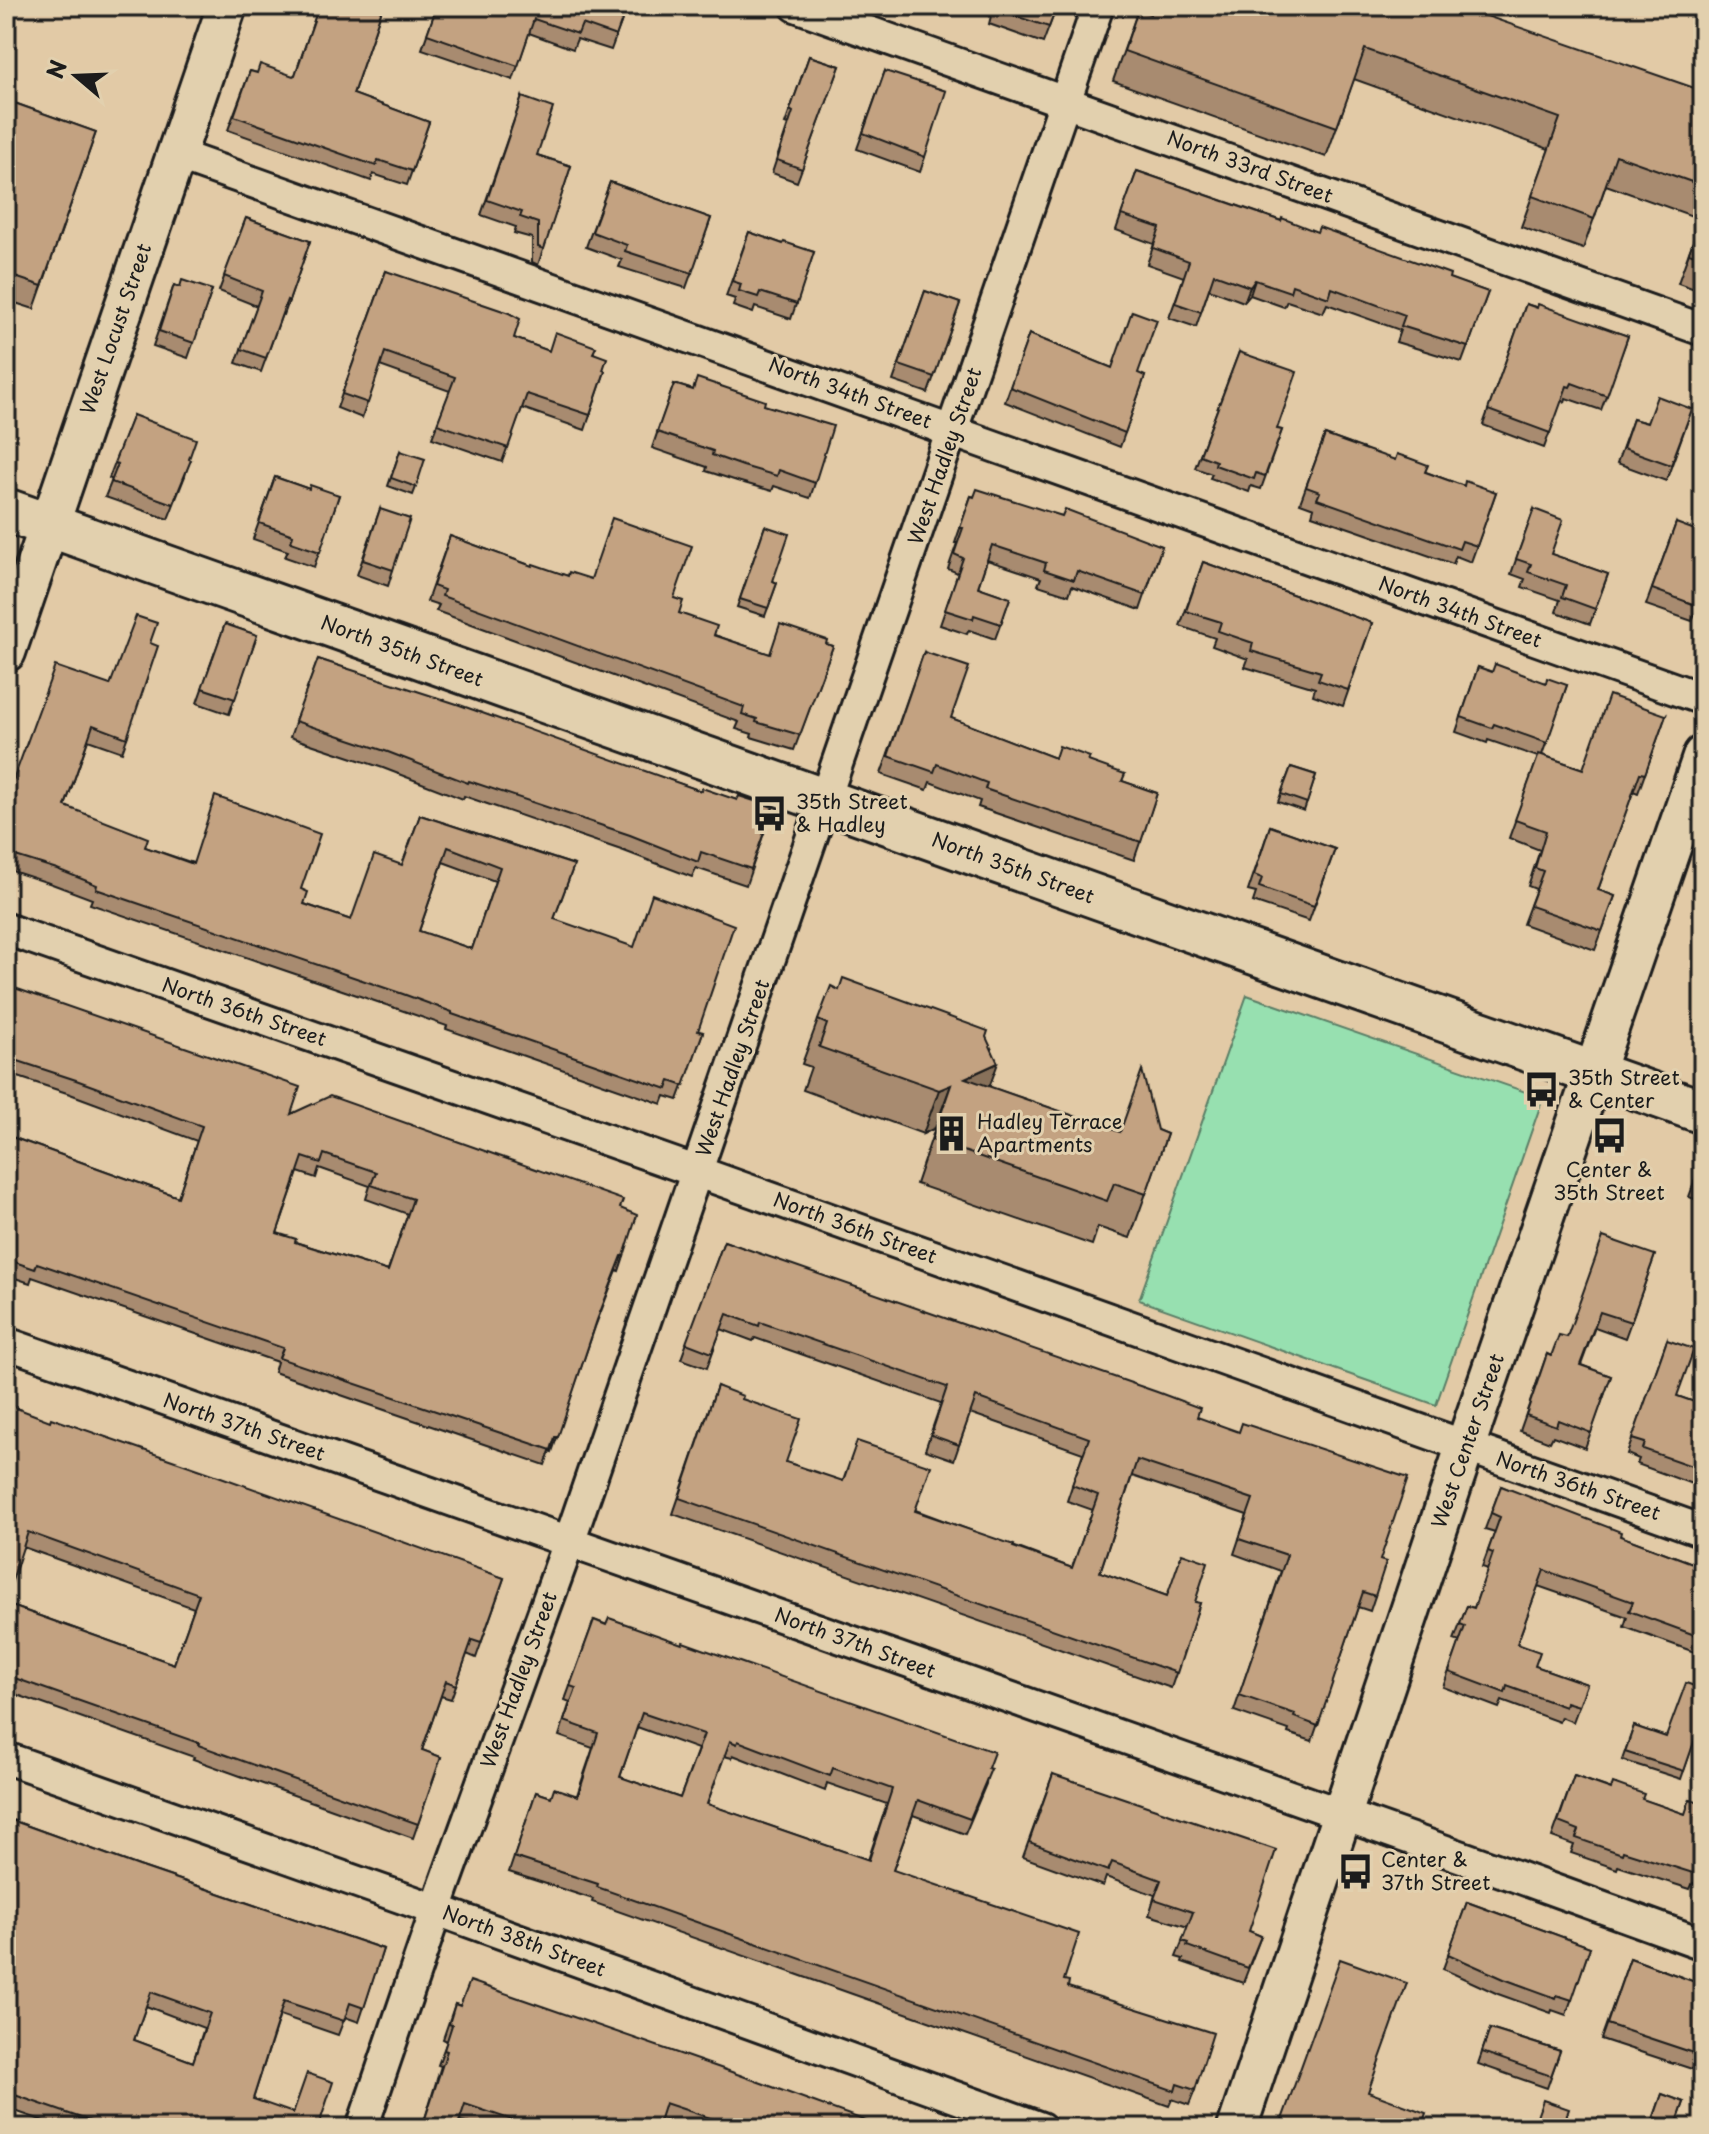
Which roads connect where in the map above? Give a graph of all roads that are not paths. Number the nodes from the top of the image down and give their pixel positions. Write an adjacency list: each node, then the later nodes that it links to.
1 (227, 6): 5 (street, West Locust Street)
2 (796, 6): 4 (street, North 33rd Street)
3 (1098, 6): 4 (street, West Hadley Street)
4 (1066, 101): 6 (street, North 33rd Street); 7 (street, West Hadley Street)
5 (177, 155): 7 (street, North 34th Street); 9 (street, West Locust Street)
6 (1703, 330)
7 (954, 430): 11 (street, North 34th Street); 13 (street, West Hadley Street)
8 (6, 510): 9 (main road, North 35th Street)
9 (48, 525): 10 (street, West Locust Street); 13 (main road, North 35th Street)
10 (6, 652)
11 (1703, 699)
12 (1703, 755): 15 (street, West Center Street)
13 (824, 801): 15 (main road, North 35th Street); 17 (street, West Hadley Street)
14 (6, 929): 17 (street, North 36th Street)
15 (1592, 1075): 16 (main road, North 35th Street); 19 (street, West Center Street)
16 (1703, 1112)
17 (698, 1172): 19 (street, North 36th Street); 21 (street, West Hadley Street)
18 (6, 1343): 21 (street, North 37th Street)
19 (1465, 1447): 20 (street, North 36th Street); 23 (street, West Center Street)
20 (1703, 1531)
21 (569, 1542): 23 (street, North 37th Street); 24 (street, West Hadley Street)
22 (6, 1758): 24 (street, North 38th Street)
23 (1343, 1814): 25 (street, North 37th Street); 28 (street, West Center Street)
24 (437, 1910): 26 (street, West Hadley Street); 27 (street, North 38th Street)
25 (1703, 1944)
26 (362, 2128)
27 (1041, 2128)
28 (1237, 2128)

